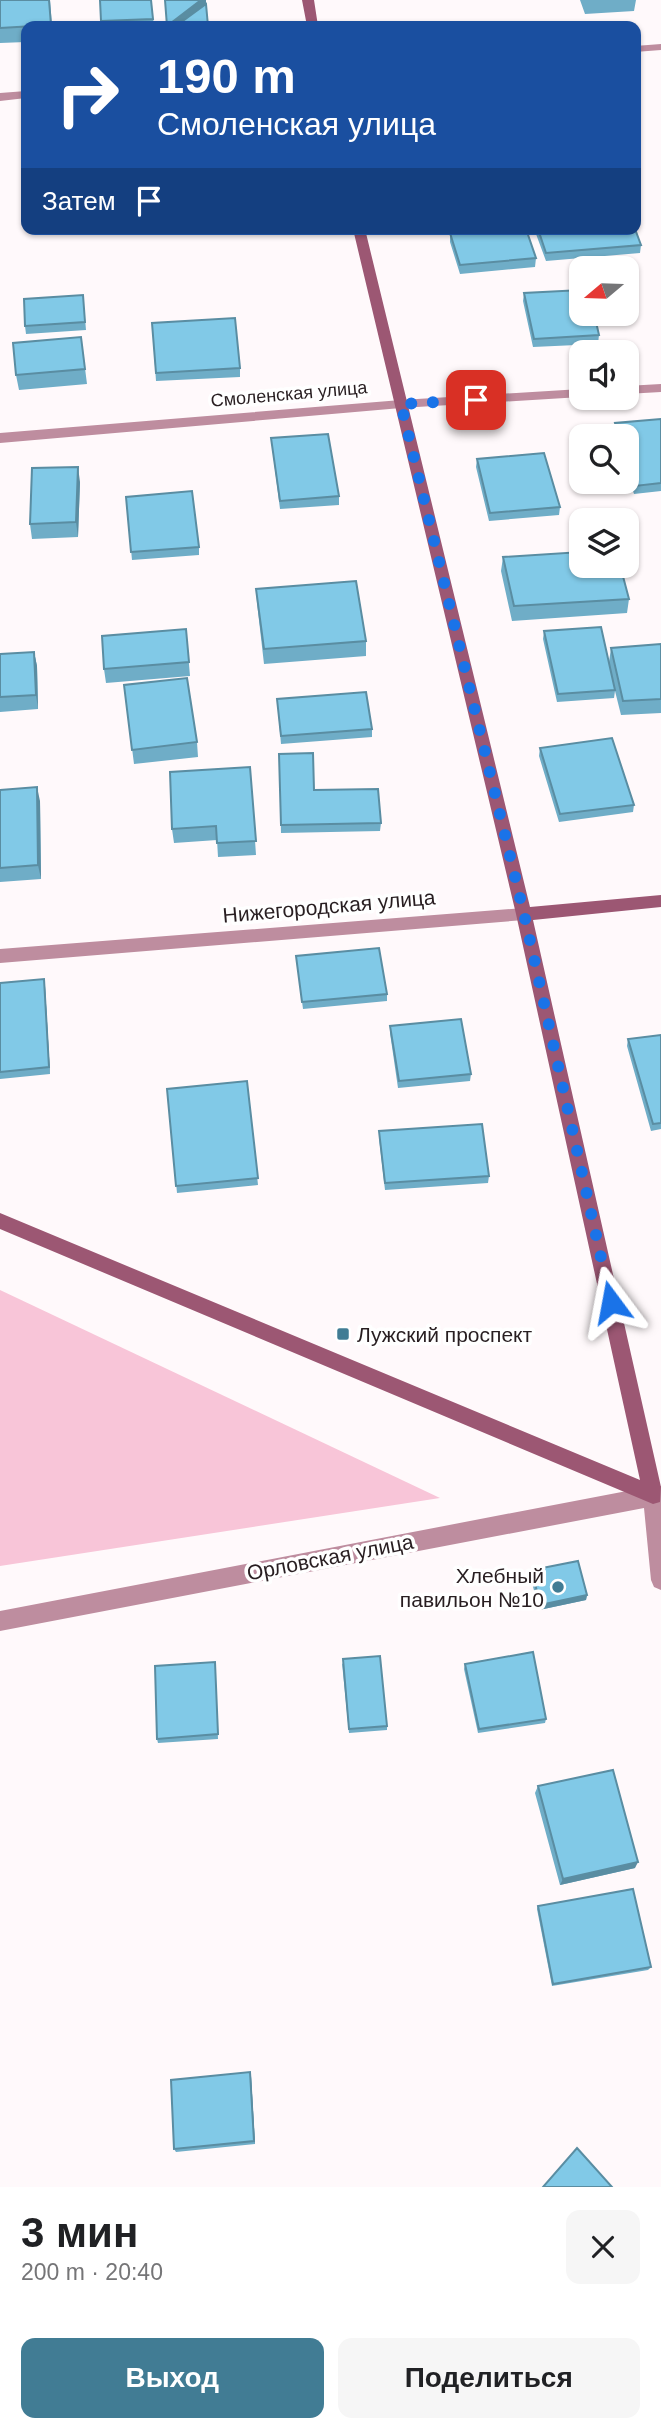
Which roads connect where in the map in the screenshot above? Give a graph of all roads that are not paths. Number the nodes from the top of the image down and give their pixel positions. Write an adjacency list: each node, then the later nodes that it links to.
1 (308, 0): 2 (street)
2 (312, 21)
3 (661, 47): 4 (street)
4 (641, 49)
5 (21, 95): 6 (street)
6 (0, 97)
7 (360, 235): 11 (street)
8 (661, 387): 9 (street)
9 (639, 389)
10 (569, 394): 11 (street, Смоленская улица)
11 (401, 404): 12 (street, Смоленская улица); 14 (street)
12 (0, 438)
13 (661, 901): 14 (street, Нижегородская улица)
14 (524, 914): 15 (street, Нижегородская улица); 17 (street)
15 (0, 956)
16 (0, 1220): 17 (street)
17 (658, 1497): 18 (street); 19 (street, Орловская улица)
18 (661, 1580)
19 (0, 1621)

